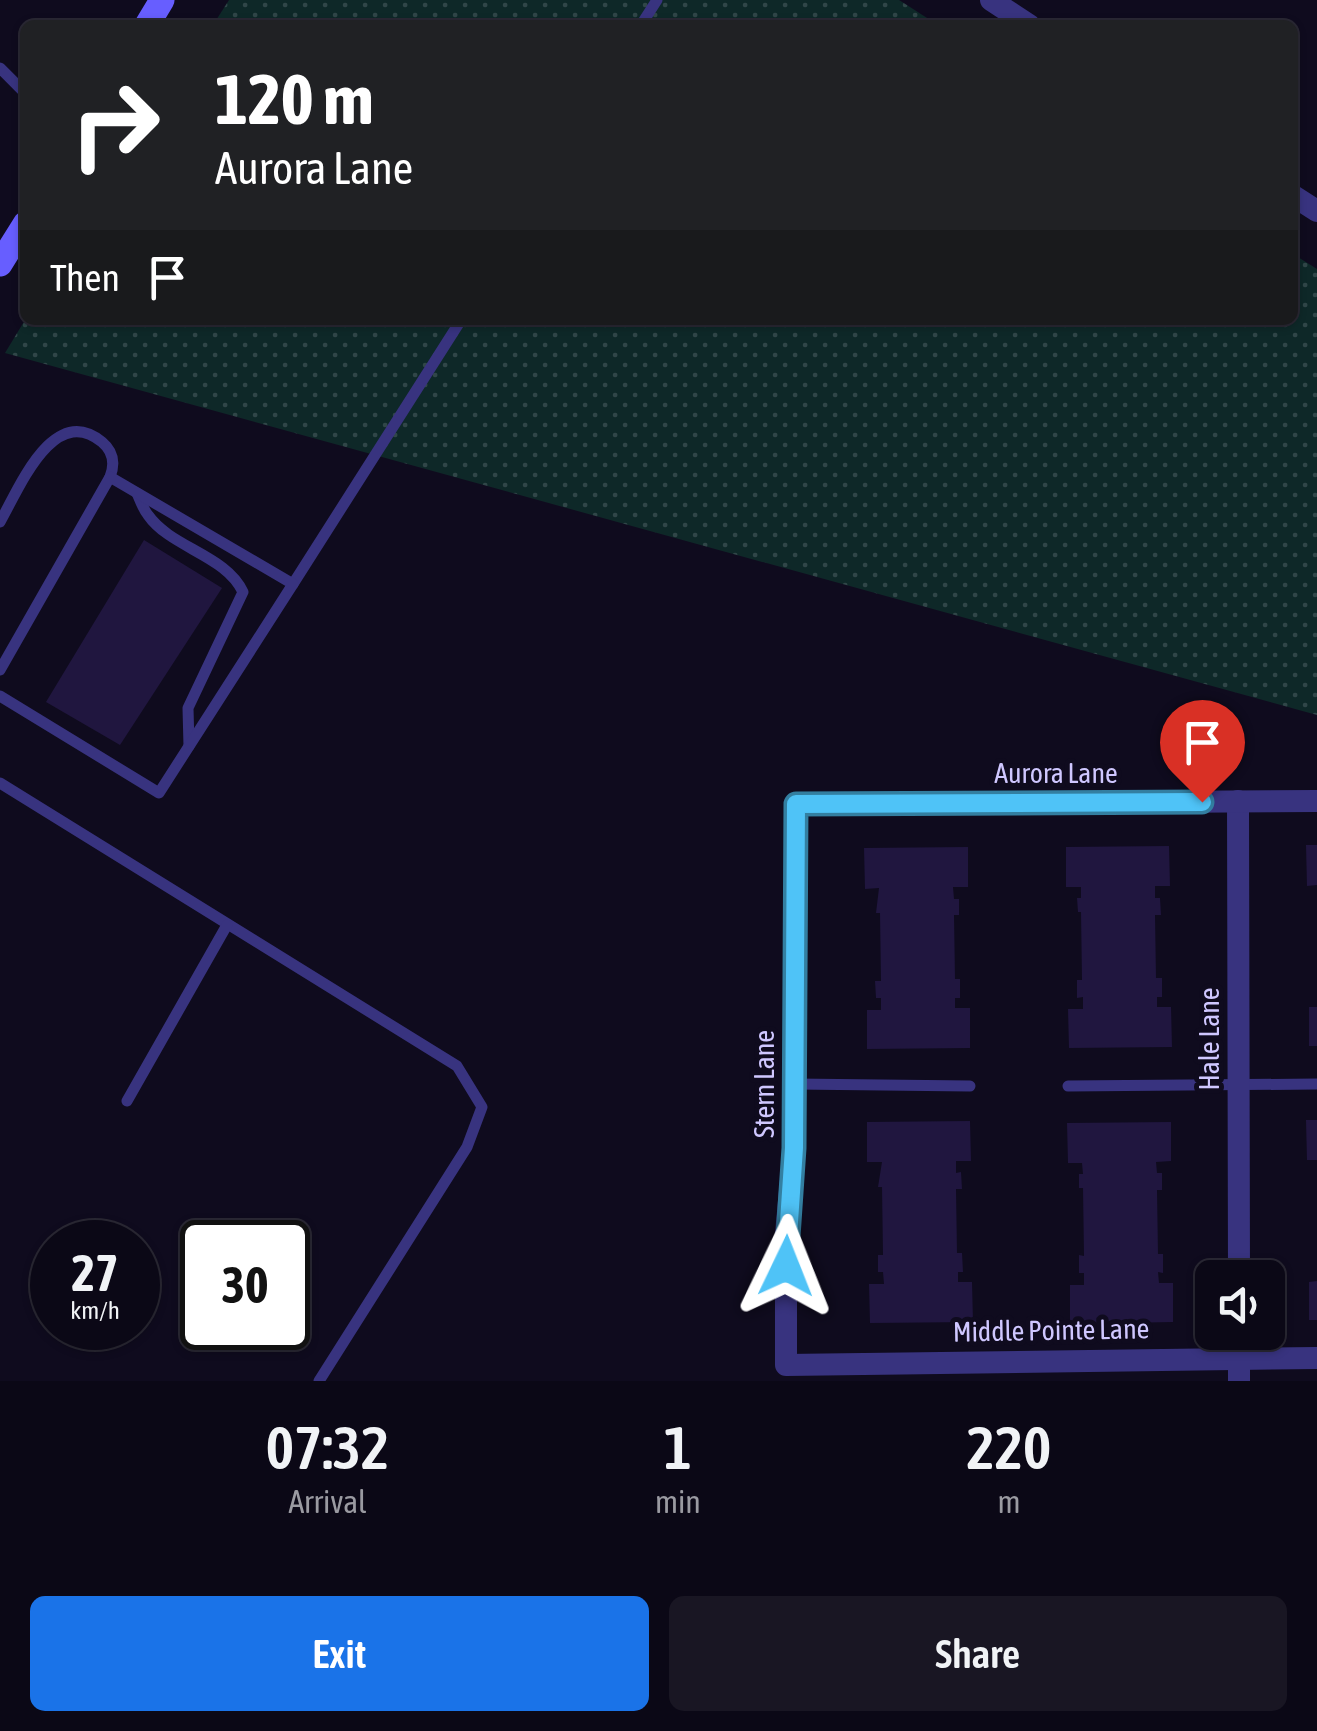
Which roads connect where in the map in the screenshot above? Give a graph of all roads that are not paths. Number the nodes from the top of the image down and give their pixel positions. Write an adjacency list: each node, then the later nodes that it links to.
1 (991, 0): 2 (street)
2 (1021, 20)
3 (0, 68): 4 (lane)
4 (20, 88)
5 (20, 232): 6 (main road)
6 (0, 264)
7 (458, 325): 11 (lane)
8 (110, 478): 9 (lane); 10 (lane); 12 (lane)
9 (136, 491): 11 (lane); 14 (lane)
10 (0, 522)
11 (293, 584): 14 (lane)
12 (0, 670)
13 (0, 696): 14 (lane)
14 (189, 746)
15 (0, 783): 19 (lane)
16 (1238, 801): 17 (street, Aurora Lane); 18 (street, Aurora Lane); 22 (street, Hale Lane)
17 (1317, 801)
18 (796, 804): 20 (street, Stern Lane)
19 (228, 925): 25 (lane); 30 (lane)
20 (795, 1084): 23 (lane); 28 (street, Stern Lane)
21 (1317, 1084): 22 (lane)
22 (1239, 1085): 24 (lane); 26 (street, Hale Lane)
23 (970, 1086)
24 (1068, 1086)
25 (127, 1101)
26 (1239, 1260)
27 (1317, 1358): 29 (street, Middle Pointe Lane)
28 (786, 1364): 29 (street, Middle Pointe Lane)
29 (1239, 1369)
30 (319, 1381)

